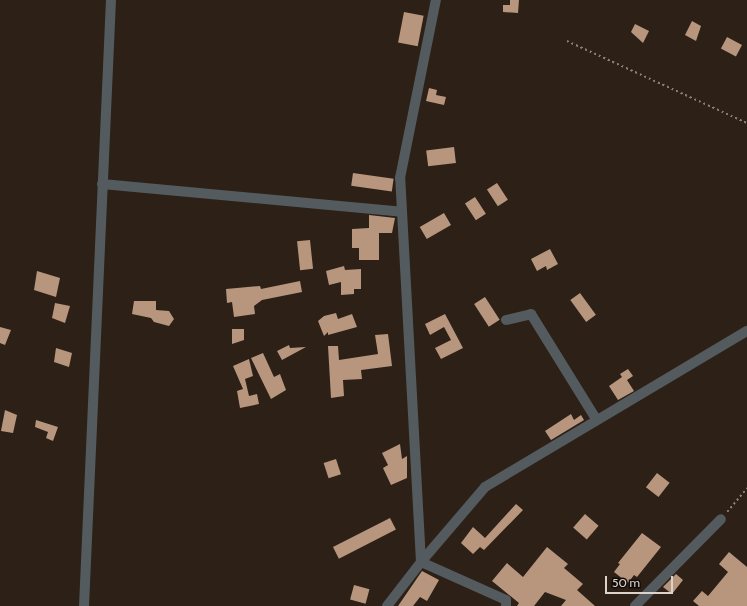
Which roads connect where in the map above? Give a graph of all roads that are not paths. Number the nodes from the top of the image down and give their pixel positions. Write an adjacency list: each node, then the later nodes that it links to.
1 (111, 0): 3 (street)
2 (436, 0): 4 (street)
3 (102, 184): 4 (street); 10 (street)
4 (402, 212): 9 (street)
5 (506, 320): 7 (street)
6 (747, 331): 7 (street)
7 (596, 419): 9 (street)
8 (721, 519): 13 (street)
9 (421, 562): 11 (street); 12 (street)
10 (84, 606)
11 (387, 606)
12 (506, 606)
13 (635, 606)

